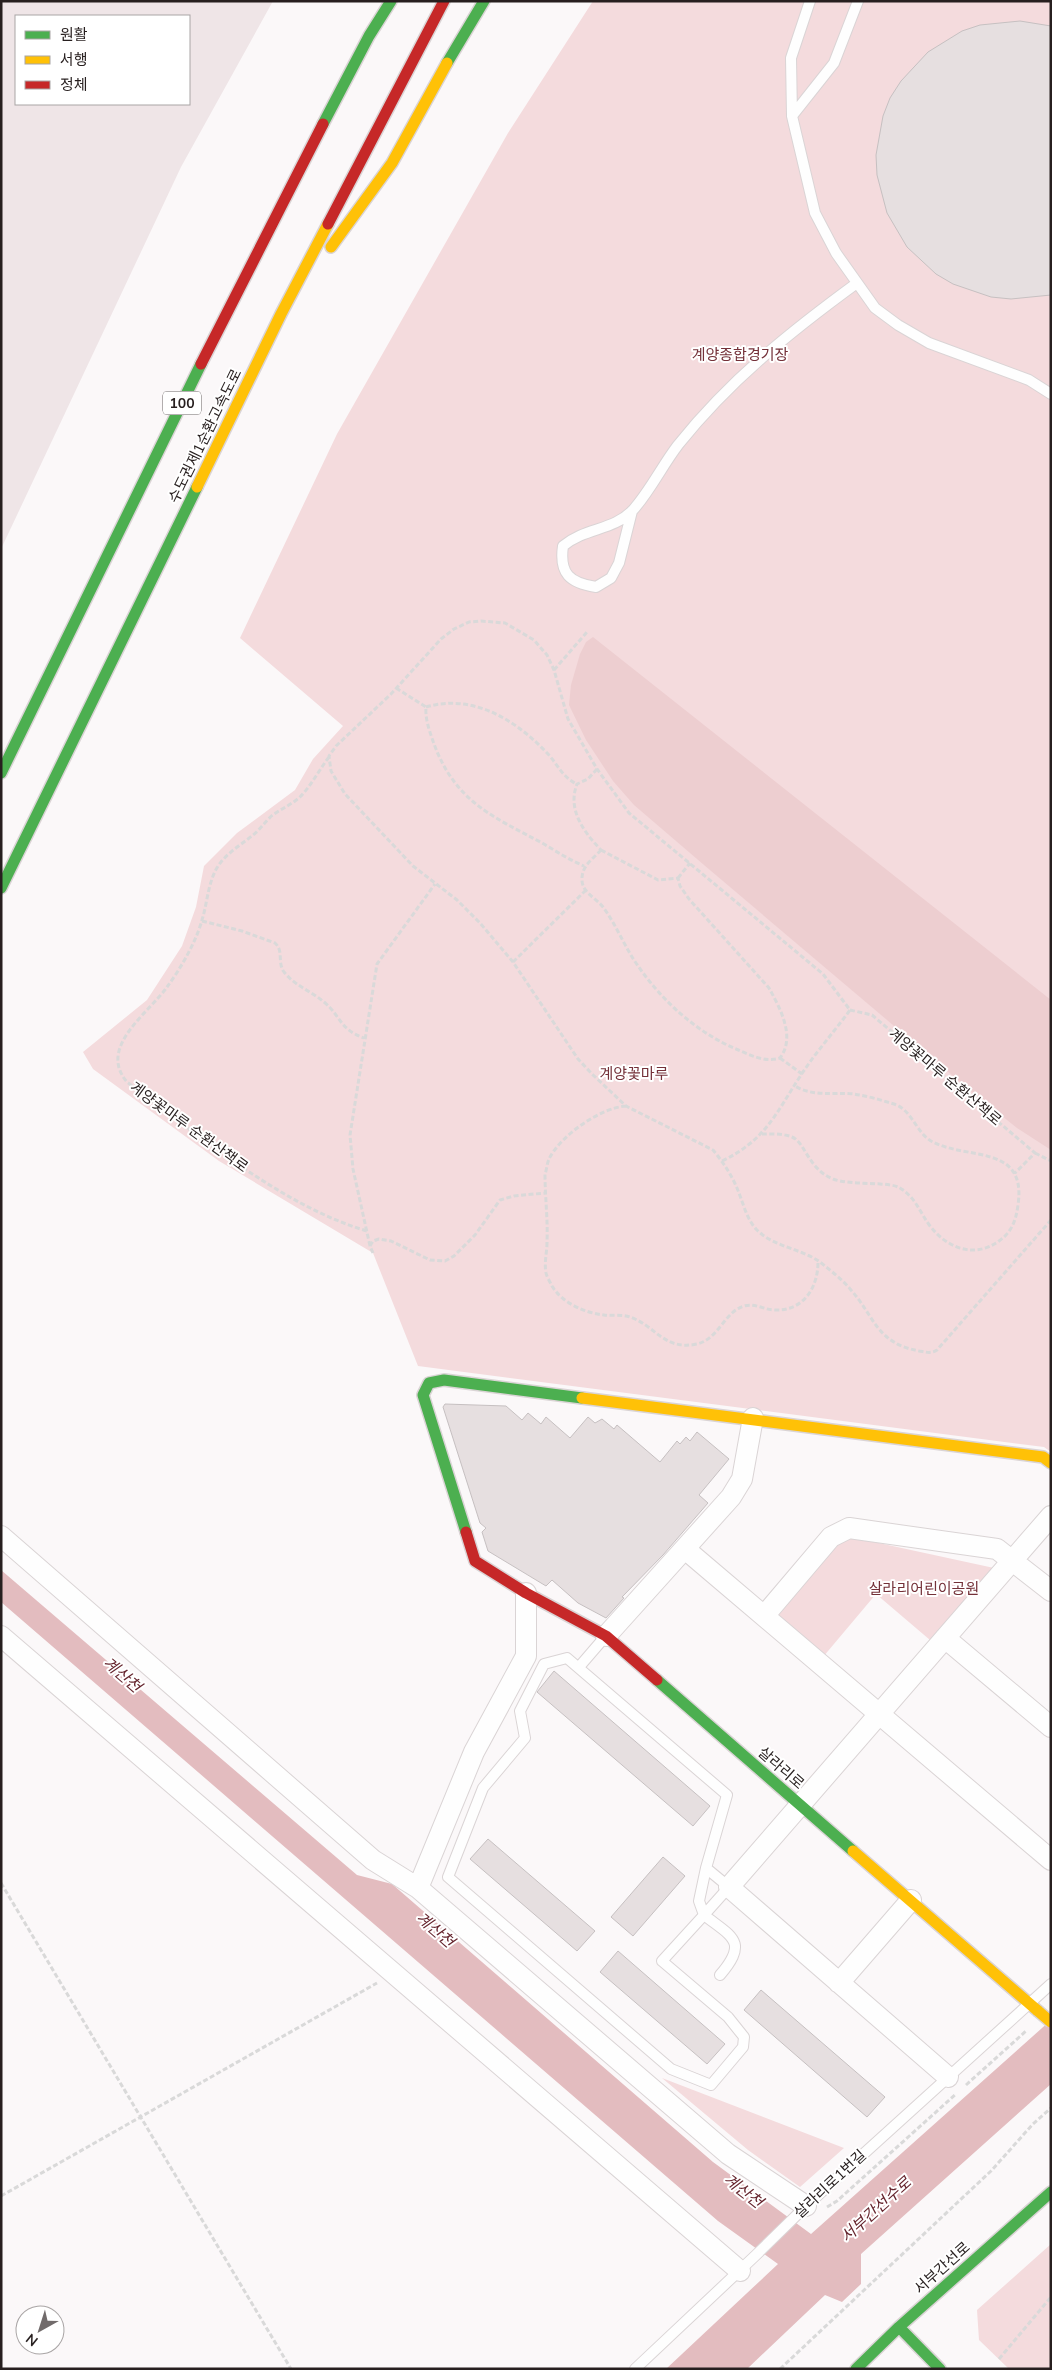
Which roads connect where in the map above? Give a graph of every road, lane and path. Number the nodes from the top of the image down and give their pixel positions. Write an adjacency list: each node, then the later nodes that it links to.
1 (382, 1): 7 (main road)
2 (391, 1): 7 (main road, 100)
3 (444, 1): 10 (main road, 수도권제1순환고속도로)
4 (484, 1): 10 (main road)
5 (810, 1): 8 (lane)
6 (858, 1): 8 (lane)
7 (369, 36): 19 (main road, 100)
8 (792, 116): 9 (lane)
9 (857, 283): 11 (lane); 12 (lane)
10 (281, 314): 26 (main road, 수도권제1순환고속도로)
11 (1051, 394)
12 (632, 510): 12 (lane)
13 (587, 632): 14 (path)
14 (554, 670): 15 (path, 계양꽃마루 순환산책로); 18 (path, 계양꽃마루 순환산책로)
15 (396, 688): 16 (path); 17 (path, 계양꽃마루 순환산책로)
16 (426, 707): 20 (path); 23 (path)
17 (329, 756): 25 (path); 28 (path, 계양꽃마루 순환산책로)
18 (597, 769): 20 (path); 22 (path, 계양꽃마루 순환산책로)
19 (1, 773)
20 (577, 784): 21 (path)
21 (601, 850): 23 (path); 24 (path)
22 (690, 863): 24 (path); 30 (path, 계양꽃마루 순환산책로)
23 (584, 866): 27 (path)
24 (678, 878): 32 (path)
25 (435, 884): 29 (path); 31 (path)
26 (1, 888)
27 (585, 891): 29 (path); 32 (path)
28 (202, 921): 31 (path); 43 (path, 계양꽃마루 순환산책로)
29 (513, 962): 35 (path)
30 (850, 1010): 33 (path); 37 (path, 계양꽃마루 순환산책로)
31 (364, 1038): 43 (path)
32 (780, 1058): 33 (path)
33 (802, 1074): 34 (path)
34 (795, 1086): 36 (path); 40 (path)
35 (626, 1106): 38 (path); 41 (path)
36 (762, 1134): 38 (path); 40 (path)
37 (1035, 1153): 39 (path, 계양꽃마루 순환산책로); 40 (path)
38 (722, 1161): 46 (path)
39 (1051, 1161)
40 (1015, 1173)
41 (545, 1193): 44 (path); 46 (path)
42 (1051, 1220): 46 (path)
43 (367, 1231): 44 (path)
44 (370, 1246): 45 (path)
45 (373, 1253)
46 (818, 1261)
47 (753, 1418): 48 (main road); 51 (street); 54 (main road, 살라리로)
48 (1051, 1463)
49 (1051, 1516): 52 (street)
50 (1, 1536): 67 (street)
51 (685, 1548): 55 (street); 57 (street)
52 (1012, 1561): 53 (street); 55 (street); 58 (street)
53 (1051, 1591)
54 (526, 1593): 57 (main road, 살라리로); 67 (street)
55 (764, 1616): 60 (street)
56 (1, 1636): 70 (street)
57 (606, 1636): 59 (lane); 62 (main road, 살라리로)
58 (945, 1638): 60 (street); 61 (street)
59 (579, 1667): 64 (lane); 69 (lane)
60 (879, 1714): 62 (street); 63 (street)
61 (1051, 1727)
62 (800, 1804): 66 (street); 68 (main road, 살라리로)
63 (1051, 1860)
64 (706, 1868): 66 (lane); 69 (lane)
65 (1, 1884): 79 (path)
66 (729, 1887): 69 (lane); 72 (street)
67 (418, 1888): 82 (street)
68 (911, 1900): 72 (street); 74 (main road, 살라리로)
69 (704, 1915): 71 (lane)
70 (394, 1973): 79 (path); 83 (street)
71 (720, 1975)
72 (839, 1983): 77 (street)
73 (1051, 1984): 74 (lane, 살라리로1번길)
74 (1034, 2008): 75 (main road, 살라리로, bridge); 77 (lane, 살라리로1번길)
75 (1051, 2022)
76 (1029, 2028): 82 (path)
77 (948, 2077): 82 (lane, 살라리로1번길)
78 (1051, 2108): 89 (path)
79 (140, 2118): 81 (path); 87 (path)
80 (1051, 2192): 85 (main road, 서부간선로)
81 (1, 2196)
82 (801, 2210): 83 (lane, 살라리로1번길)
83 (740, 2271): 88 (lane, 살라리로1번길)
84 (1051, 2297): 86 (path)
85 (899, 2327): 90 (main road, 서부간선로); 91 (main road)
86 (999, 2359)
87 (291, 2369)
88 (635, 2369)
89 (780, 2369)
90 (856, 2369)
91 (940, 2369)

